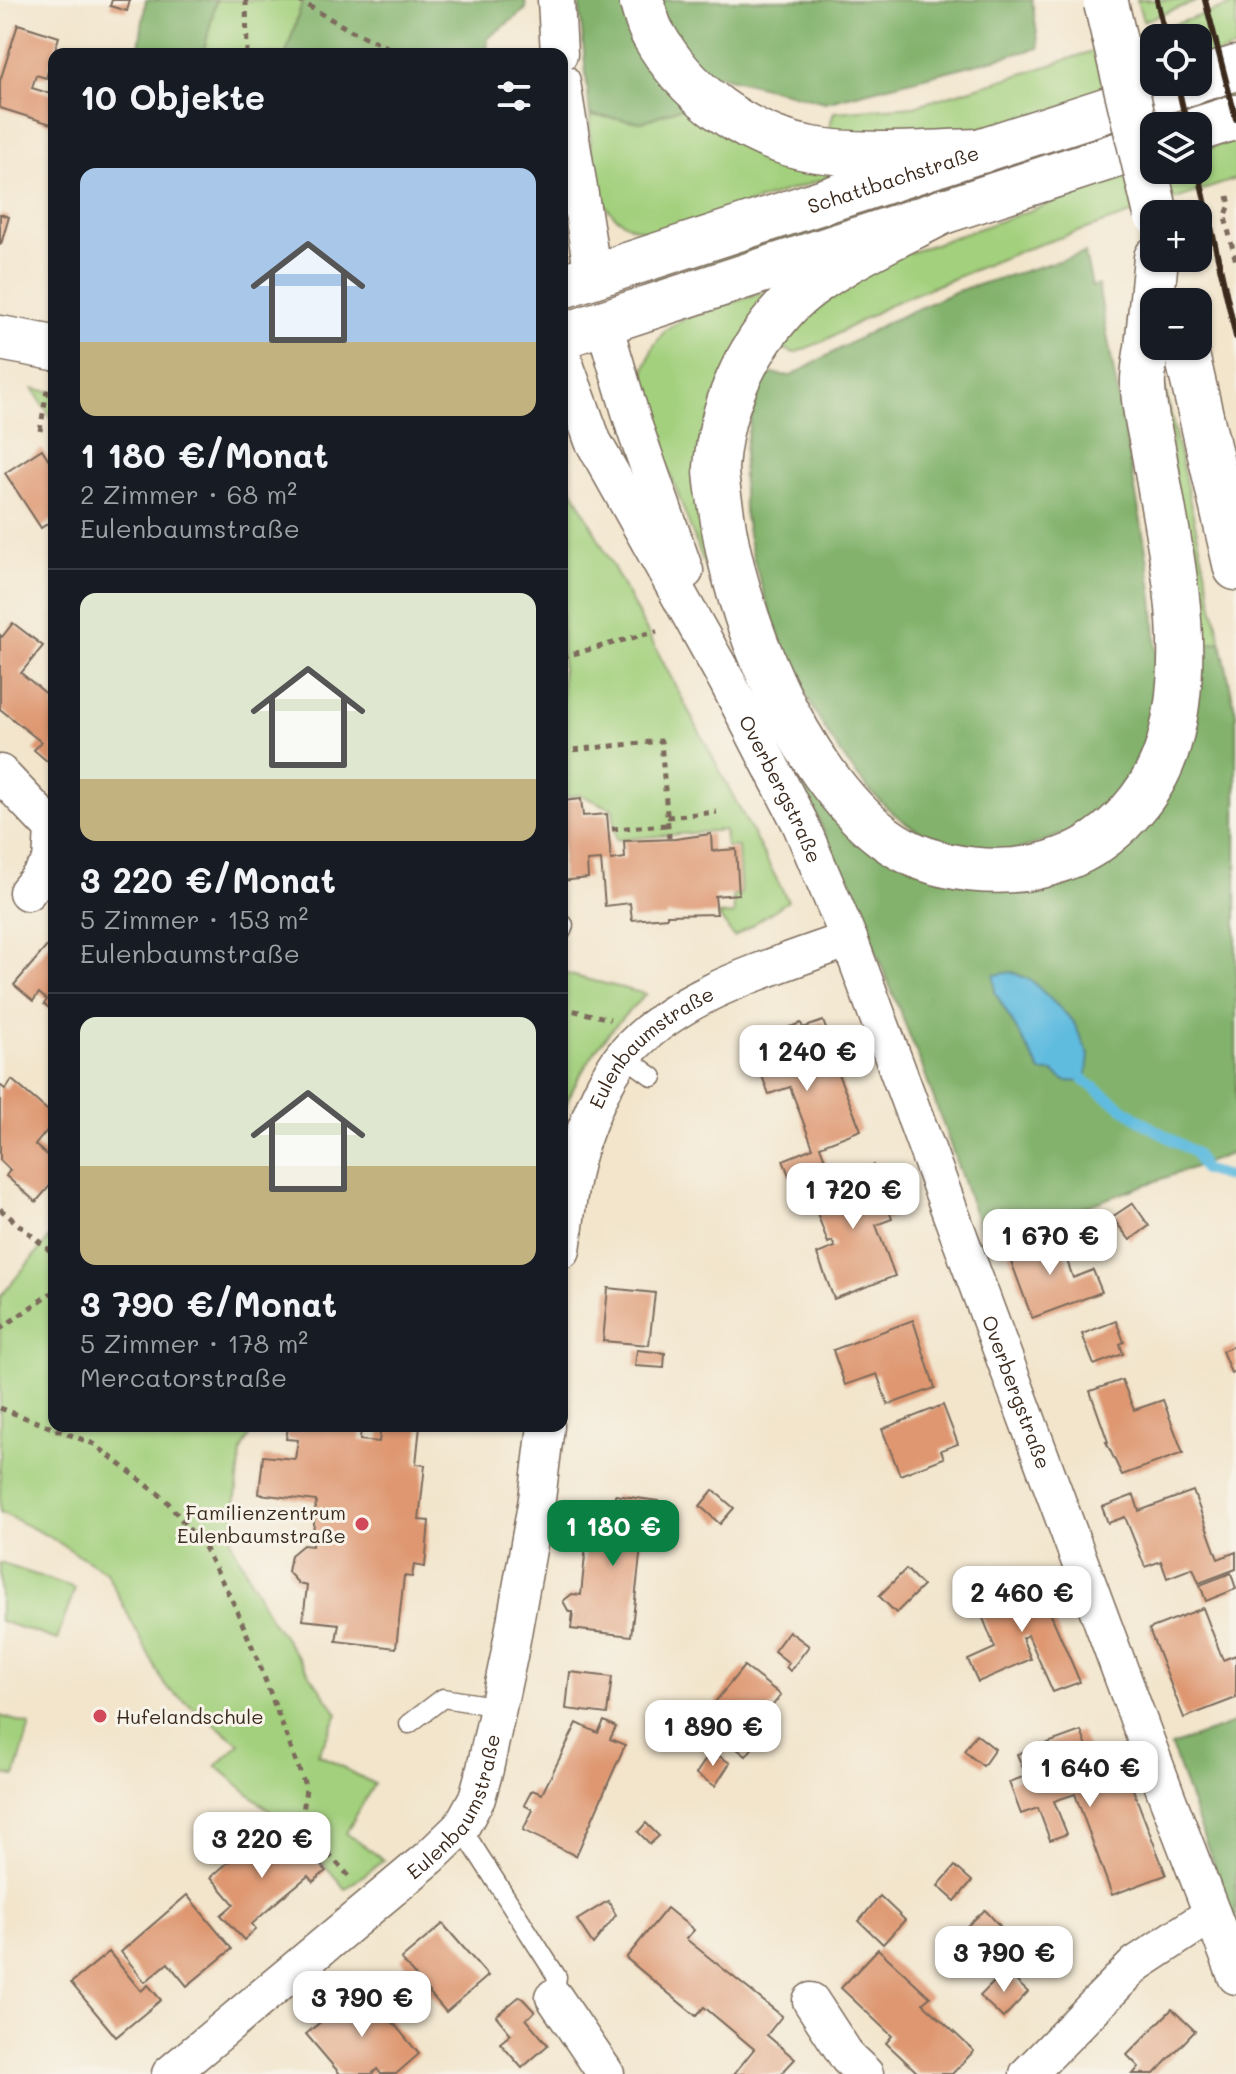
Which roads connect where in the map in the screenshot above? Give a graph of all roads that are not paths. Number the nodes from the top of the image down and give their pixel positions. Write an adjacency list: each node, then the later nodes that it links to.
1 (556, 0): 4 (street)
2 (641, 0): 11 (main road)
3 (1106, 2): 13 (main road, bridge)
4 (559, 48)
5 (1236, 68): 6 (main road)
6 (1212, 76)
7 (1149, 96): 11 (main road, Schattbachstraße)
8 (1236, 117): 9 (main road)
9 (1212, 125)
10 (1140, 148): 14 (main road)
11 (981, 151): 16 (main road, Schattbachstraße)
12 (568, 162): 16 (street)
13 (1153, 200)
14 (946, 210): 15 (main road); 17 (main road)
15 (1163, 272)
16 (577, 281): 17 (main road)
17 (604, 324): 18 (main road); 24 (street, Overbergstraße)
18 (568, 334)
19 (0, 338): 20 (main road)
20 (48, 347)
21 (1188, 360): 23 (main road)
22 (568, 372): 24 (street, Overbergstraße)
23 (1236, 568)
24 (727, 681): 29 (street, Overbergstraße)
25 (0, 773): 26 (street)
26 (48, 824)
27 (48, 867): 28 (street)
28 (27, 892)
29 (849, 939): 30 (street, Eulenbaumstraße); 37 (street, Overbergstraße)
30 (624, 1056): 31 (lane); 32 (street, Eulenbaumstraße)
31 (653, 1077)
32 (568, 1215)
33 (545, 1432): 34 (street, Eulenbaumstraße)
34 (499, 1707): 35 (lane); 36 (street, Eulenbaumstraße)
35 (409, 1724)
36 (461, 1827): 39 (lane); 41 (street, Eulenbaumstraße)
37 (1212, 1914): 38 (street, Overbergstraße); 44 (street)
38 (1236, 1976)
39 (554, 1997): 42 (street)
40 (811, 2001): 43 (street)
41 (170, 2074)
42 (606, 2074)
43 (865, 2074)
44 (1028, 2074)

